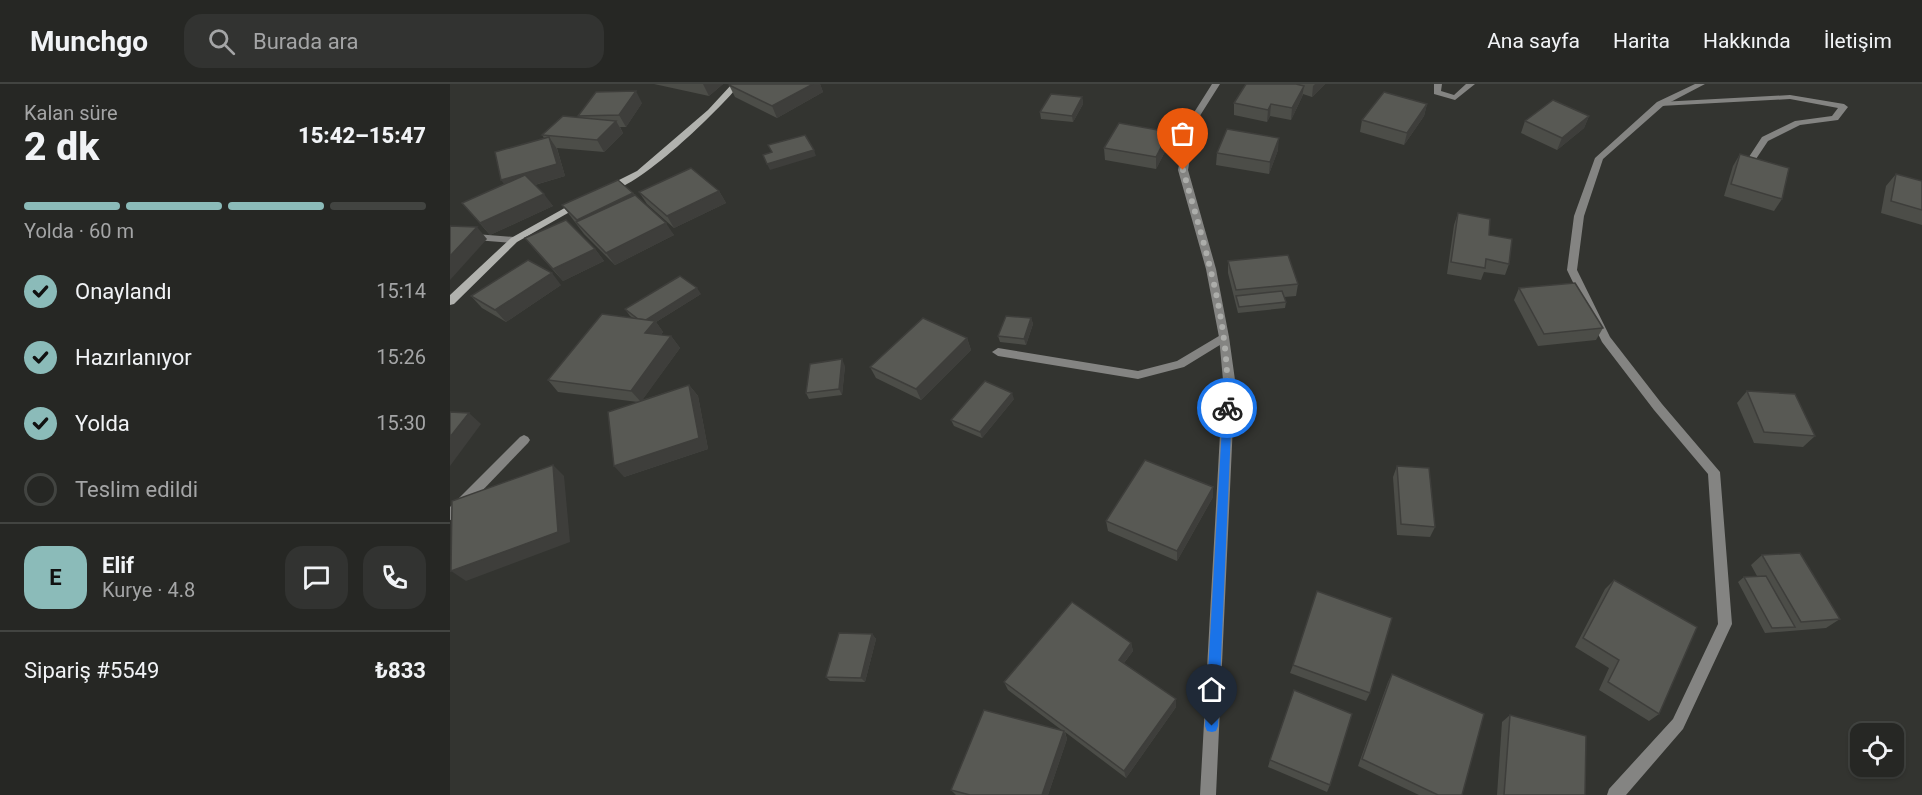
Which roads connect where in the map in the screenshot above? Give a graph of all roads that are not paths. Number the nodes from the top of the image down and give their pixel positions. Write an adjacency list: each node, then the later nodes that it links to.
1 (736, 84): 8 (street)
2 (1216, 84): 13 (street)
3 (1438, 84): 4 (street)
4 (1471, 84)
5 (1701, 84): 6 (street)
6 (1660, 104): 7 (street); 18 (street)
7 (1749, 163)
8 (598, 194)
9 (587, 200): 11 (street)
10 (450, 235): 11 (street)
11 (514, 240): 12 (street)
12 (450, 301)
13 (1224, 337): 14 (street); 17 (street)
14 (998, 352)
15 (524, 440): 16 (street)
16 (450, 515)
17 (1208, 795)
18 (1615, 795)

